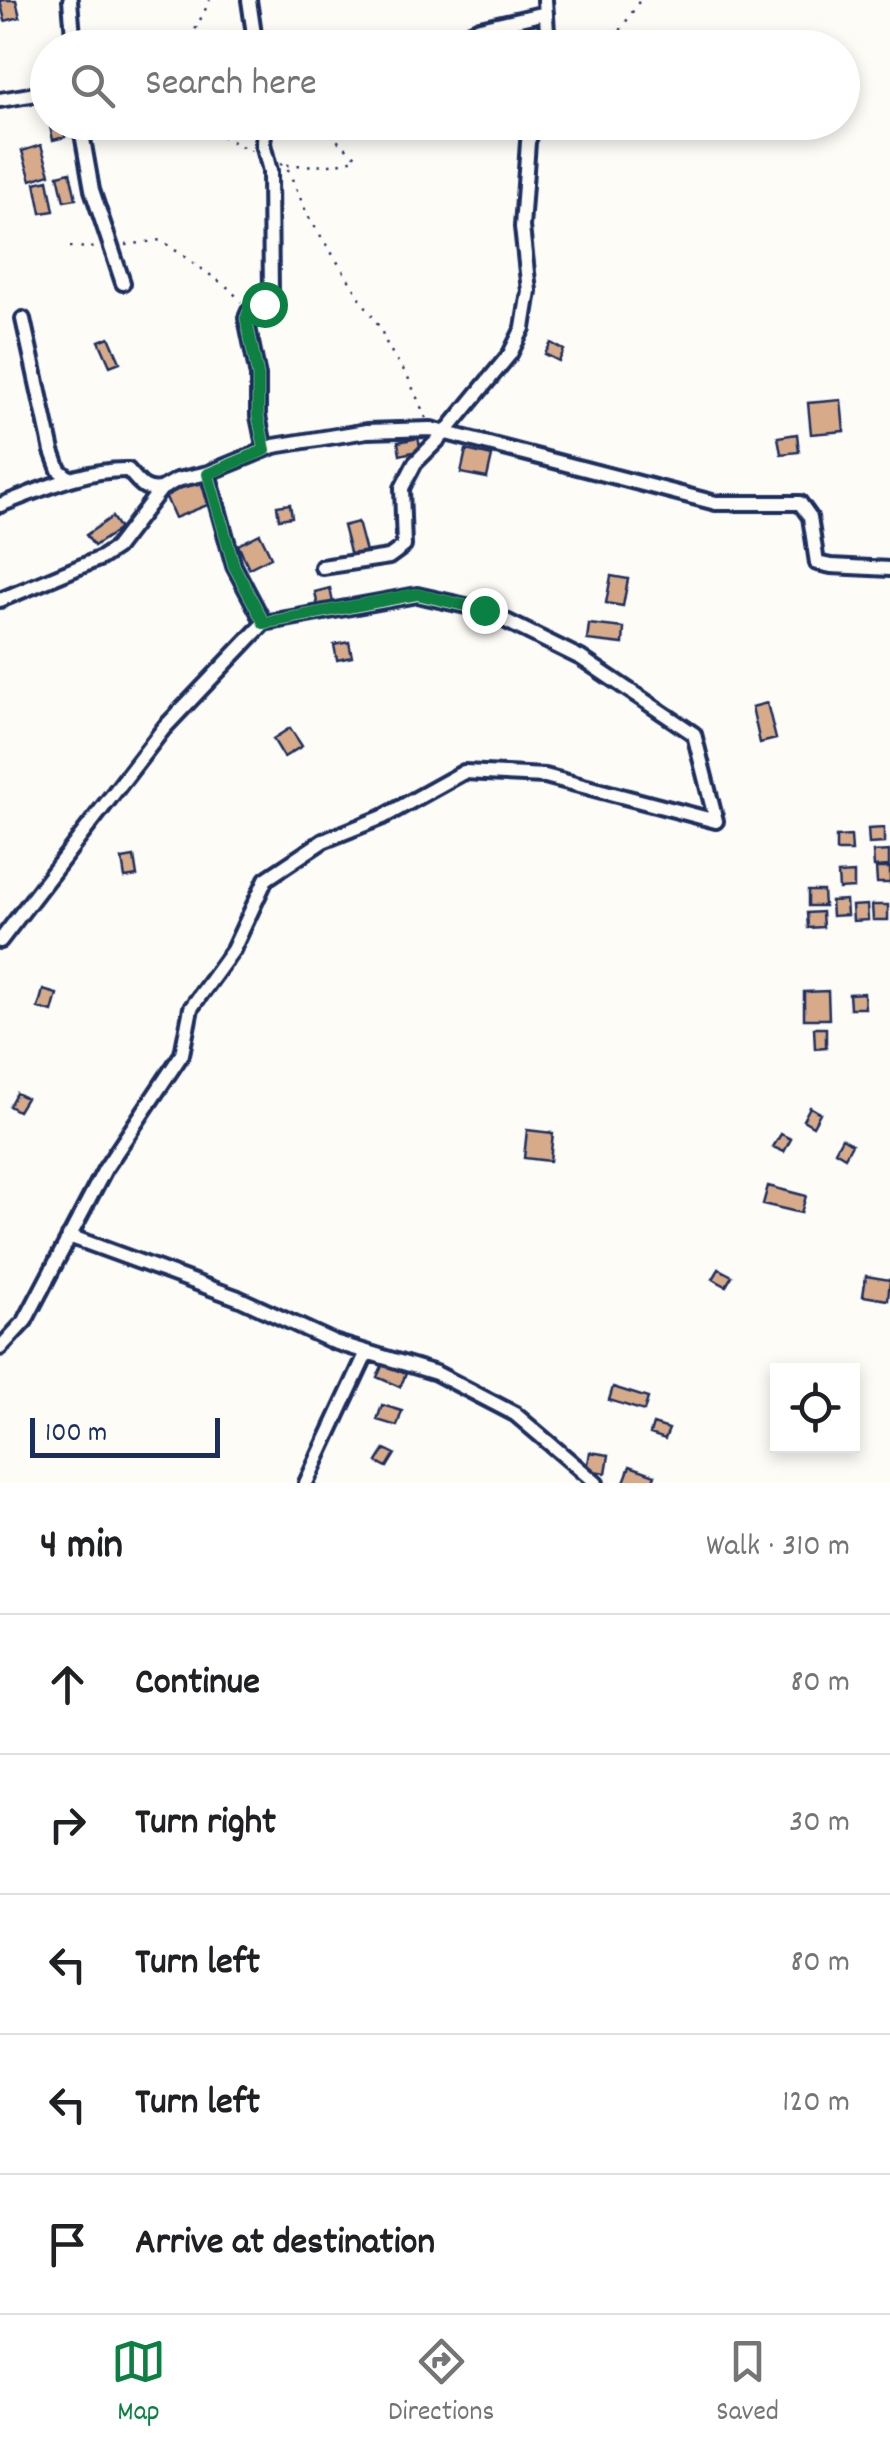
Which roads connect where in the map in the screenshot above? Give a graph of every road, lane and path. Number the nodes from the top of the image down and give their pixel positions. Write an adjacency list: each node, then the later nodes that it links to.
1 (70, 0): 6 (street)
2 (210, 0): 7 (path)
3 (249, 0): 8 (street)
4 (640, 0): 10 (path)
5 (546, 6): 9 (street)
6 (72, 30)
7 (195, 30)
8 (253, 30)
9 (476, 30)
10 (620, 30)
11 (30, 95): 12 (street)
12 (0, 100)
13 (83, 140): 20 (street)
14 (234, 140): 18 (path)
15 (263, 140): 18 (street)
16 (336, 140): 19 (path)
17 (529, 140): 26 (street)
18 (268, 162): 19 (path); 23 (street)
19 (286, 165): 25 (path)
20 (110, 246): 21 (path); 22 (street); 23 (path)
21 (70, 247)
22 (123, 282)
23 (249, 311): 27 (street)
24 (23, 319): 29 (street)
25 (430, 429): 26 (street); 27 (street)
26 (446, 433): 32 (street); 33 (street)
27 (265, 450): 28 (street)
28 (208, 474): 30 (street); 35 (street)
29 (70, 479): 30 (street); 31 (street)
30 (161, 489): 34 (street)
31 (0, 505)
32 (322, 566)
33 (890, 569)
34 (0, 600)
35 (264, 623): 36 (street); 37 (street)
36 (0, 941)
37 (69, 1236): 38 (street); 39 (street)
38 (0, 1348)
39 (367, 1352): 40 (street); 41 (street)
40 (306, 1483)
41 (596, 1483)

